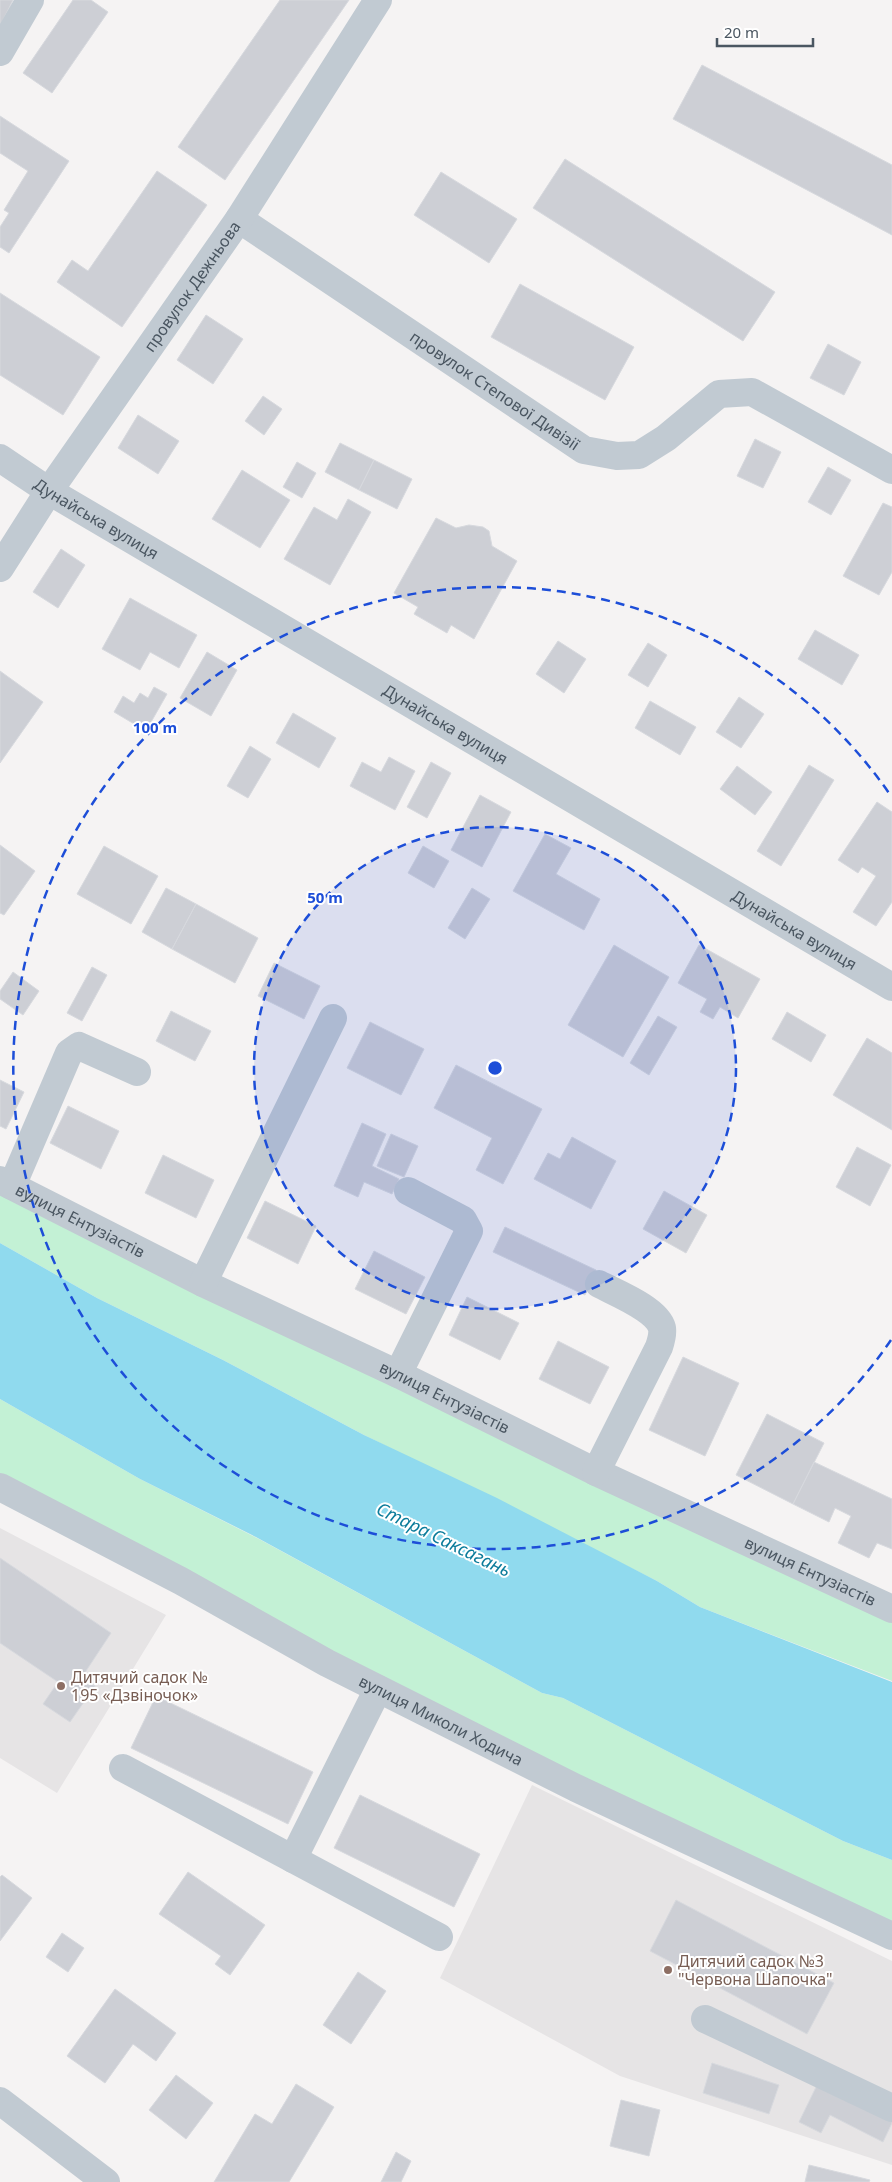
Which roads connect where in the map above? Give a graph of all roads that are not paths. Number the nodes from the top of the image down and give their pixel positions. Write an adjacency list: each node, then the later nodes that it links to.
1 (30, 0): 3 (street)
2 (378, 0): 4 (street, провулок Дежньова)
3 (0, 52)
4 (239, 219): 6 (street, провулок Степової Дивізії); 7 (street, провулок Дежньова)
5 (0, 458): 7 (street, Дунайська вулиця)
6 (892, 470)
7 (49, 491): 8 (street, провулок Дежньова); 9 (street, Дунайська вулиця)
8 (0, 568)
9 (892, 987)
10 (333, 1018): 14 (street)
11 (137, 1072): 12 (street)
12 (6, 1183): 14 (street, вулиця Ентузіастів)
13 (408, 1191): 16 (street)
14 (203, 1283): 16 (street, вулиця Ентузіастів)
15 (599, 1284): 17 (street)
16 (398, 1374): 17 (street, вулиця Ентузіастів)
17 (596, 1472): 19 (street, вулиця Ентузіастів)
18 (0, 1486): 20 (street, вулиця Миколи Ходича)
19 (892, 1610)
20 (378, 1689): 22 (street); 23 (street, вулиця Миколи Ходича)
21 (123, 1768): 22 (street)
22 (293, 1859): 24 (street)
23 (892, 1936)
24 (439, 1937)
25 (705, 2019): 27 (street)
26 (0, 2101): 28 (street)
27 (892, 2108)
28 (106, 2182)

